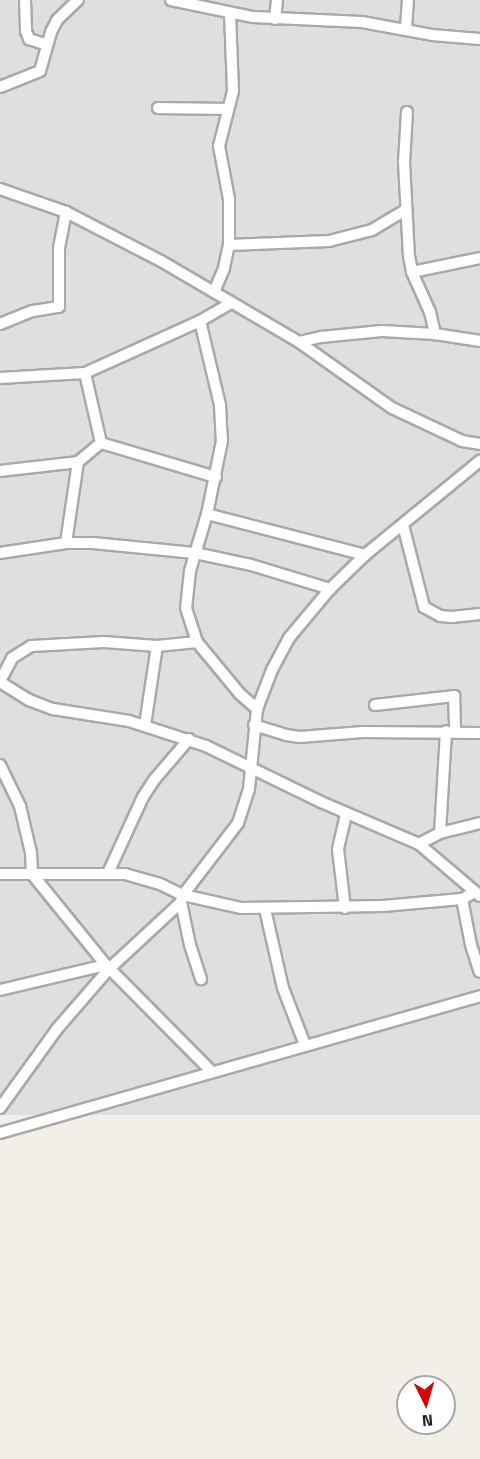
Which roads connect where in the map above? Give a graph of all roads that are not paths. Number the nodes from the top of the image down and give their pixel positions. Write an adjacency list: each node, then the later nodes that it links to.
1 (25, 0): 10 (street)
2 (78, 0): 10 (street)
3 (171, 0): 6 (street)
4 (277, 0): 7 (street)
5 (408, 0): 8 (street)
6 (230, 14): 7 (street); 13 (street)
7 (275, 19): 8 (street)
8 (406, 28): 9 (street)
9 (480, 39)
10 (47, 45): 11 (street)
11 (0, 87)
12 (158, 108): 13 (street)
13 (228, 109): 18 (street)
14 (407, 112): 16 (street)
15 (0, 189): 17 (street)
16 (405, 210): 18 (street); 20 (street)
17 (66, 212): 21 (street); 24 (street)
18 (229, 245): 21 (street)
19 (480, 258): 20 (street)
20 (412, 272): 25 (street)
21 (214, 292): 22 (street)
22 (231, 304): 23 (street); 27 (street)
23 (200, 321): 28 (street); 35 (street)
24 (0, 324)
25 (435, 334): 26 (street); 27 (street)
26 (480, 341)
27 (299, 342): 31 (street)
28 (85, 373): 29 (street); 30 (street)
29 (0, 378)
30 (101, 443): 33 (street); 35 (street)
31 (480, 444)
32 (480, 461): 37 (street)
33 (78, 462): 34 (street); 38 (street)
34 (0, 471)
35 (216, 477): 36 (street)
36 (207, 514): 40 (street); 41 (street)
37 (403, 525): 41 (street); 43 (street)
38 (66, 543): 39 (street); 40 (street)
39 (0, 553)
40 (195, 553): 42 (street); 44 (street)
41 (365, 555): 42 (street)
42 (330, 589): 48 (street)
43 (480, 614)
44 (196, 642): 45 (street); 48 (street)
45 (157, 646): 46 (street); 49 (street)
46 (0, 682): 49 (street)
47 (375, 705): 51 (street)
48 (257, 709): 50 (street)
49 (145, 725): 53 (street)
50 (254, 725): 51 (street); 54 (street)
51 (450, 732): 52 (street); 58 (street)
52 (480, 733)
53 (189, 740): 54 (street); 60 (street)
54 (249, 767): 56 (street); 64 (street)
55 (1, 768): 62 (street)
56 (346, 813): 59 (street); 66 (street)
57 (480, 823): 58 (street)
58 (440, 833): 59 (street)
59 (419, 844): 63 (street)
60 (108, 873): 62 (street); 64 (street)
61 (0, 874): 62 (street)
62 (32, 874): 68 (street)
63 (477, 894): 65 (street)
64 (182, 899): 67 (street); 68 (street); 70 (street)
65 (462, 899): 66 (street); 69 (street)
66 (345, 908): 67 (street)
67 (265, 909): 73 (street)
68 (108, 967): 71 (street); 74 (street); 75 (street)
69 (480, 972)
70 (201, 979)
71 (0, 990)
72 (480, 996): 73 (street)
73 (305, 1045): 74 (street)
74 (212, 1072): 76 (street)
75 (0, 1108)
76 (0, 1133)

